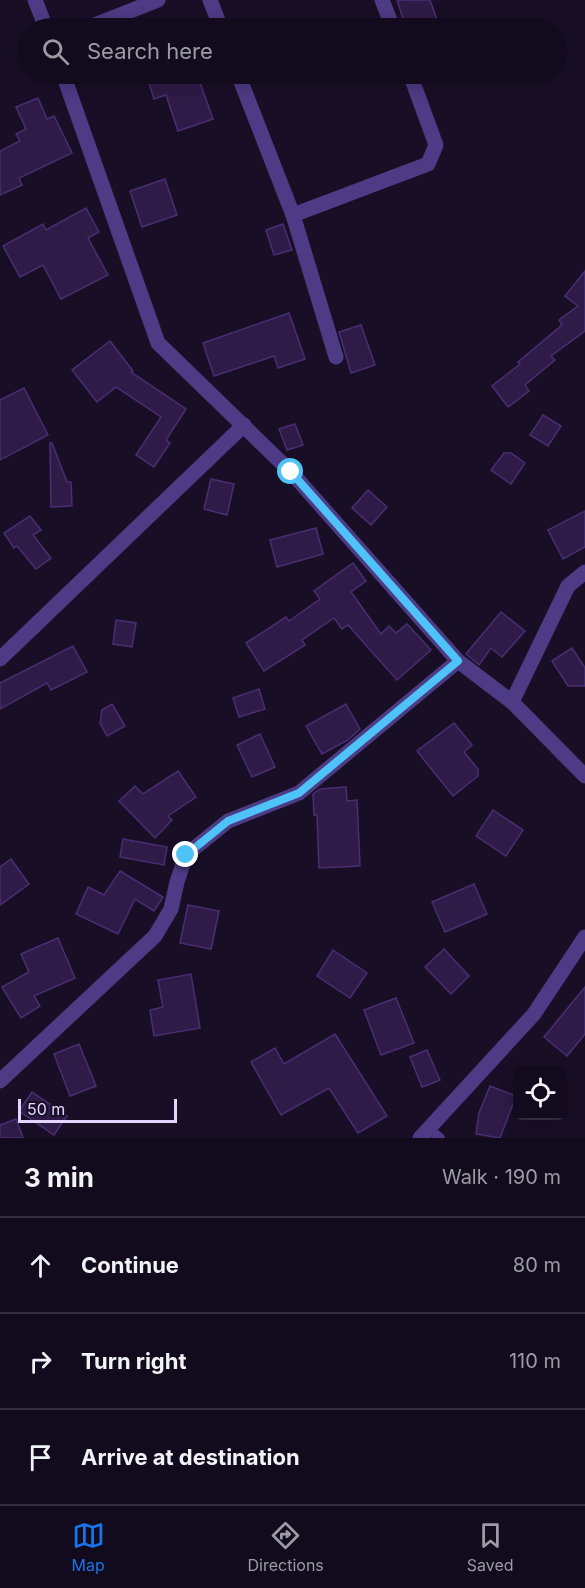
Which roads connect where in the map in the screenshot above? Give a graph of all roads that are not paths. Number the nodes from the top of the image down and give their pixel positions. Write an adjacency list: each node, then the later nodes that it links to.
1 (35, 0): 5 (street)
2 (158, 0): 6 (street)
3 (210, 0): 7 (street)
4 (382, 0): 8 (street)
5 (42, 18)
6 (112, 18)
7 (217, 18)
8 (389, 18)
9 (67, 84): 14 (street)
10 (242, 84): 12 (street)
11 (414, 84): 12 (street)
12 (293, 215): 13 (street)
13 (336, 357)
14 (244, 425): 16 (street); 17 (street)
15 (585, 572): 18 (street)
16 (0, 659)
17 (458, 661): 18 (street); 21 (street)
18 (512, 702): 19 (street)
19 (585, 776)
20 (585, 937): 22 (street)
21 (0, 1081)
22 (429, 1135)

